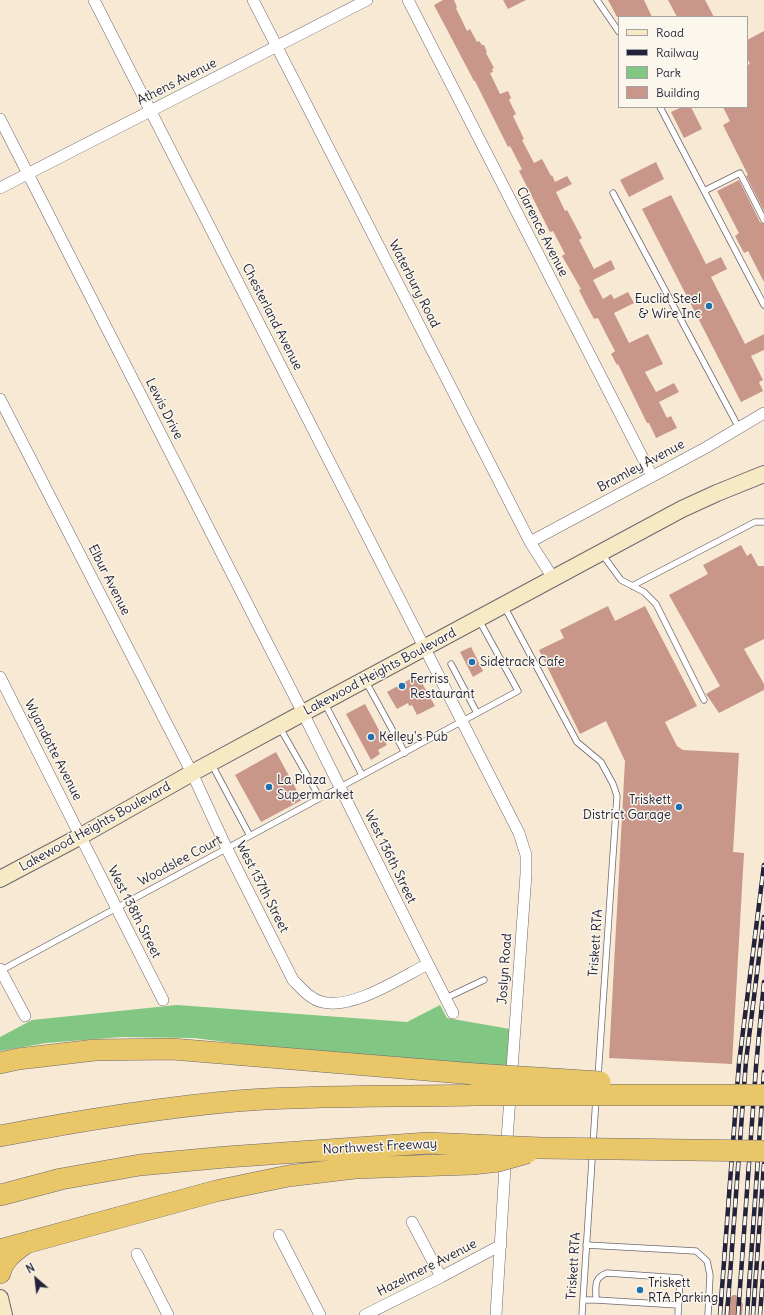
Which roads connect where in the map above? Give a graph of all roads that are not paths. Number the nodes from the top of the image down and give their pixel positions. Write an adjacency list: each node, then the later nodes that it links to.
1 (94, 0): 9 (street, Chesterland Avenue)
2 (254, 0): 7 (street, Waterbury Road)
3 (367, 0): 7 (street, Athens Avenue)
4 (408, 0): 21 (street, Clarence Avenue)
5 (597, 0): 6 (lane)
6 (618, 31)
7 (277, 46): 9 (street, Athens Avenue); 23 (street, Waterbury Road)
8 (661, 108): 13 (lane)
9 (151, 111): 11 (street, Athens Avenue); 29 (street, Chesterland Avenue)
10 (0, 119): 11 (street, Lewis Drive)
11 (28, 174): 12 (street, Athens Avenue); 35 (street, Lewis Drive)
12 (0, 188)
13 (704, 191): 15 (lane); 16 (lane)
14 (613, 193): 19 (lane)
15 (764, 220)
16 (764, 305)
17 (0, 399): 41 (street, Elbur Avenue)
18 (764, 413): 19 (street, Bramley Avenue)
19 (739, 428): 21 (street, Bramley Avenue)
20 (764, 474): 24 (main road, Lakewood Heights Boulevard)
21 (652, 476): 23 (street, Bramley Avenue)
22 (764, 522): 26 (lane)
23 (530, 542): 25 (street, Waterbury Road)
24 (601, 553): 25 (main road, Lakewood Heights Boulevard); 26 (lane)
25 (553, 578): 27 (main road, Lakewood Heights Boulevard)
26 (632, 586): 33 (lane)
27 (504, 606): 28 (main road, Lakewood Heights Boulevard); 67 (lane, Triskett RTA)
28 (479, 619): 29 (main road, Lakewood Heights Boulevard); 36 (lane, Woodslee Court)
29 (425, 648): 32 (main road, Lakewood Heights Boulevard); 37 (street, Joslyn Road)
30 (451, 664): 36 (lane)
31 (0, 677): 45 (street, Wyandotte Avenue)
32 (365, 680): 34 (main road, Lakewood Heights Boulevard); 39 (lane)
33 (704, 700)
34 (324, 702): 35 (main road, Lakewood Heights Boulevard); 42 (lane)
35 (303, 713): 38 (main road, Lakewood Heights Boulevard); 43 (street, West 136th Street)
36 (477, 713): 37 (lane, Woodslee Court)
37 (462, 721): 39 (lane, Woodslee Court); 66 (street, Joslyn Road)
38 (278, 726): 40 (main road, Lakewood Heights Boulevard); 44 (lane)
39 (405, 753): 42 (lane, Woodslee Court)
40 (211, 763): 41 (main road, Lakewood Heights Boulevard); 46 (lane)
41 (192, 773): 45 (main road, Lakewood Heights Boulevard); 47 (street, West 137th Street)
42 (362, 775): 43 (lane, Woodslee Court)
43 (340, 787): 44 (lane, Woodslee Court); 50 (street, West 136th Street)
44 (320, 798): 46 (lane, Woodslee Court)
45 (81, 836): 48 (main road, Lakewood Heights Boulevard); 49 (street, West 138th Street)
46 (250, 836): 47 (lane, Woodslee Court)
47 (227, 849): 49 (lane, Woodslee Court); 50 (street, West 137th Street)
48 (0, 879)
49 (116, 908): 51 (lane, Woodslee Court); 54 (street, West 138th Street)
50 (428, 964): 53 (street, West 136th Street)
51 (0, 970): 56 (street)
52 (484, 980): 53 (lane)
53 (446, 998): 55 (street, West 136th Street)
54 (163, 1000)
55 (453, 1013)
56 (25, 1016)
57 (0, 1063): 58 (highway, bridge)
58 (764, 1094): 59 (highway, bridge)
59 (0, 1136)
60 (764, 1152): 61 (highway, Northwest Freeway, bridge)
61 (473, 1154): 62 (highway, Northwest Freeway); 65 (highway)
62 (0, 1194)
63 (412, 1222): 71 (street)
64 (279, 1235): 78 (street)
65 (27, 1242): 68 (highway); 70 (highway)
66 (501, 1245): 71 (street, Hazelmere Avenue); 80 (street, Joslyn Road)
67 (586, 1245): 73 (lane, Triskett RTA); 83 (lane)
68 (0, 1250)
69 (137, 1254): 77 (street)
70 (0, 1273)
71 (441, 1277): 79 (street, Hazelmere Avenue)
72 (0, 1298): 76 (main road)
73 (583, 1300): 74 (lane); 81 (lane, Triskett RTA)
74 (596, 1300): 75 (lane); 75 (lane)
75 (678, 1306): 82 (lane)
76 (4, 1315)
77 (168, 1315)
78 (320, 1315)
79 (365, 1315)
80 (496, 1315)
81 (582, 1315)
82 (678, 1315)
83 (708, 1315)

